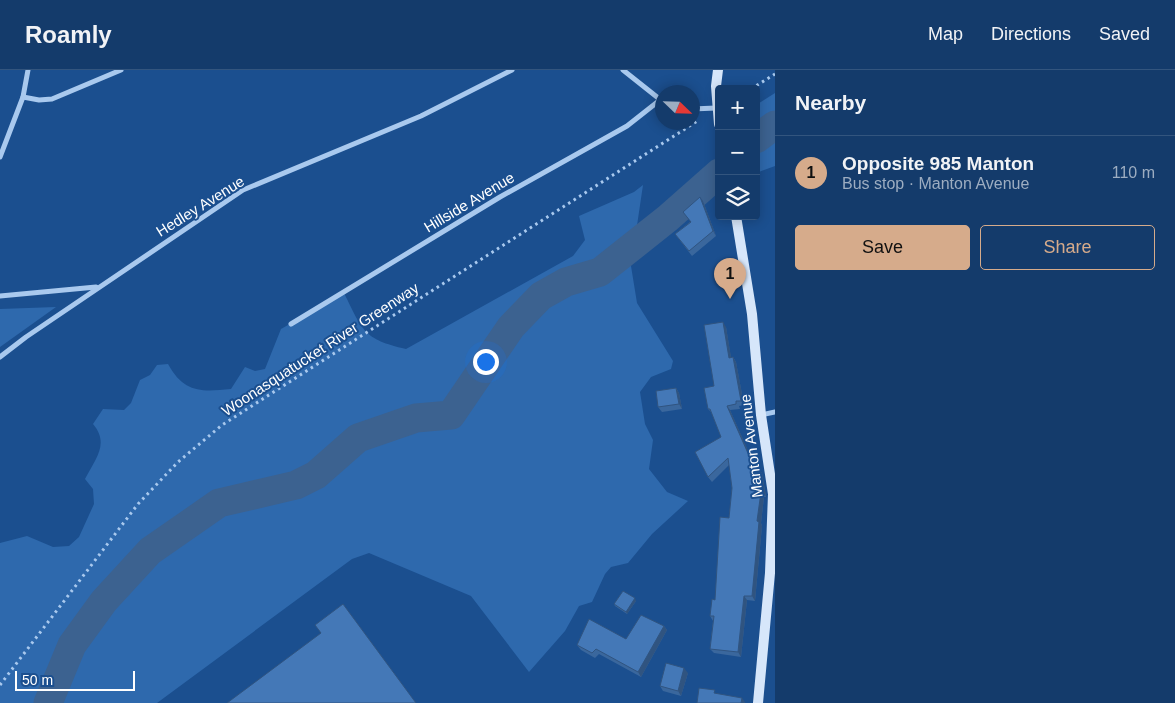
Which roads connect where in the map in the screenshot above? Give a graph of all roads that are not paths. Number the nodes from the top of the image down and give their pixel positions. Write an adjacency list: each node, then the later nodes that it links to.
1 (28, 70): 8 (street)
2 (121, 70): 8 (street)
3 (512, 70): 14 (street, Hedley Avenue)
4 (623, 70): 7 (street)
5 (718, 70): 6 (main road)
6 (717, 85)
7 (655, 95)
8 (23, 96): 12 (street)
9 (655, 105): 16 (street, Hillside Avenue)
10 (715, 108): 11 (street)
11 (700, 109)
12 (0, 157)
13 (737, 220): 19 (main road, Manton Avenue)
14 (99, 287): 15 (street); 17 (street, Hedley Avenue)
15 (0, 296)
16 (290, 324)
17 (0, 357)
18 (775, 412): 19 (street)
19 (761, 415): 20 (main road, Manton Avenue)
20 (772, 596): 21 (main road, Manton Avenue)
21 (758, 703)

